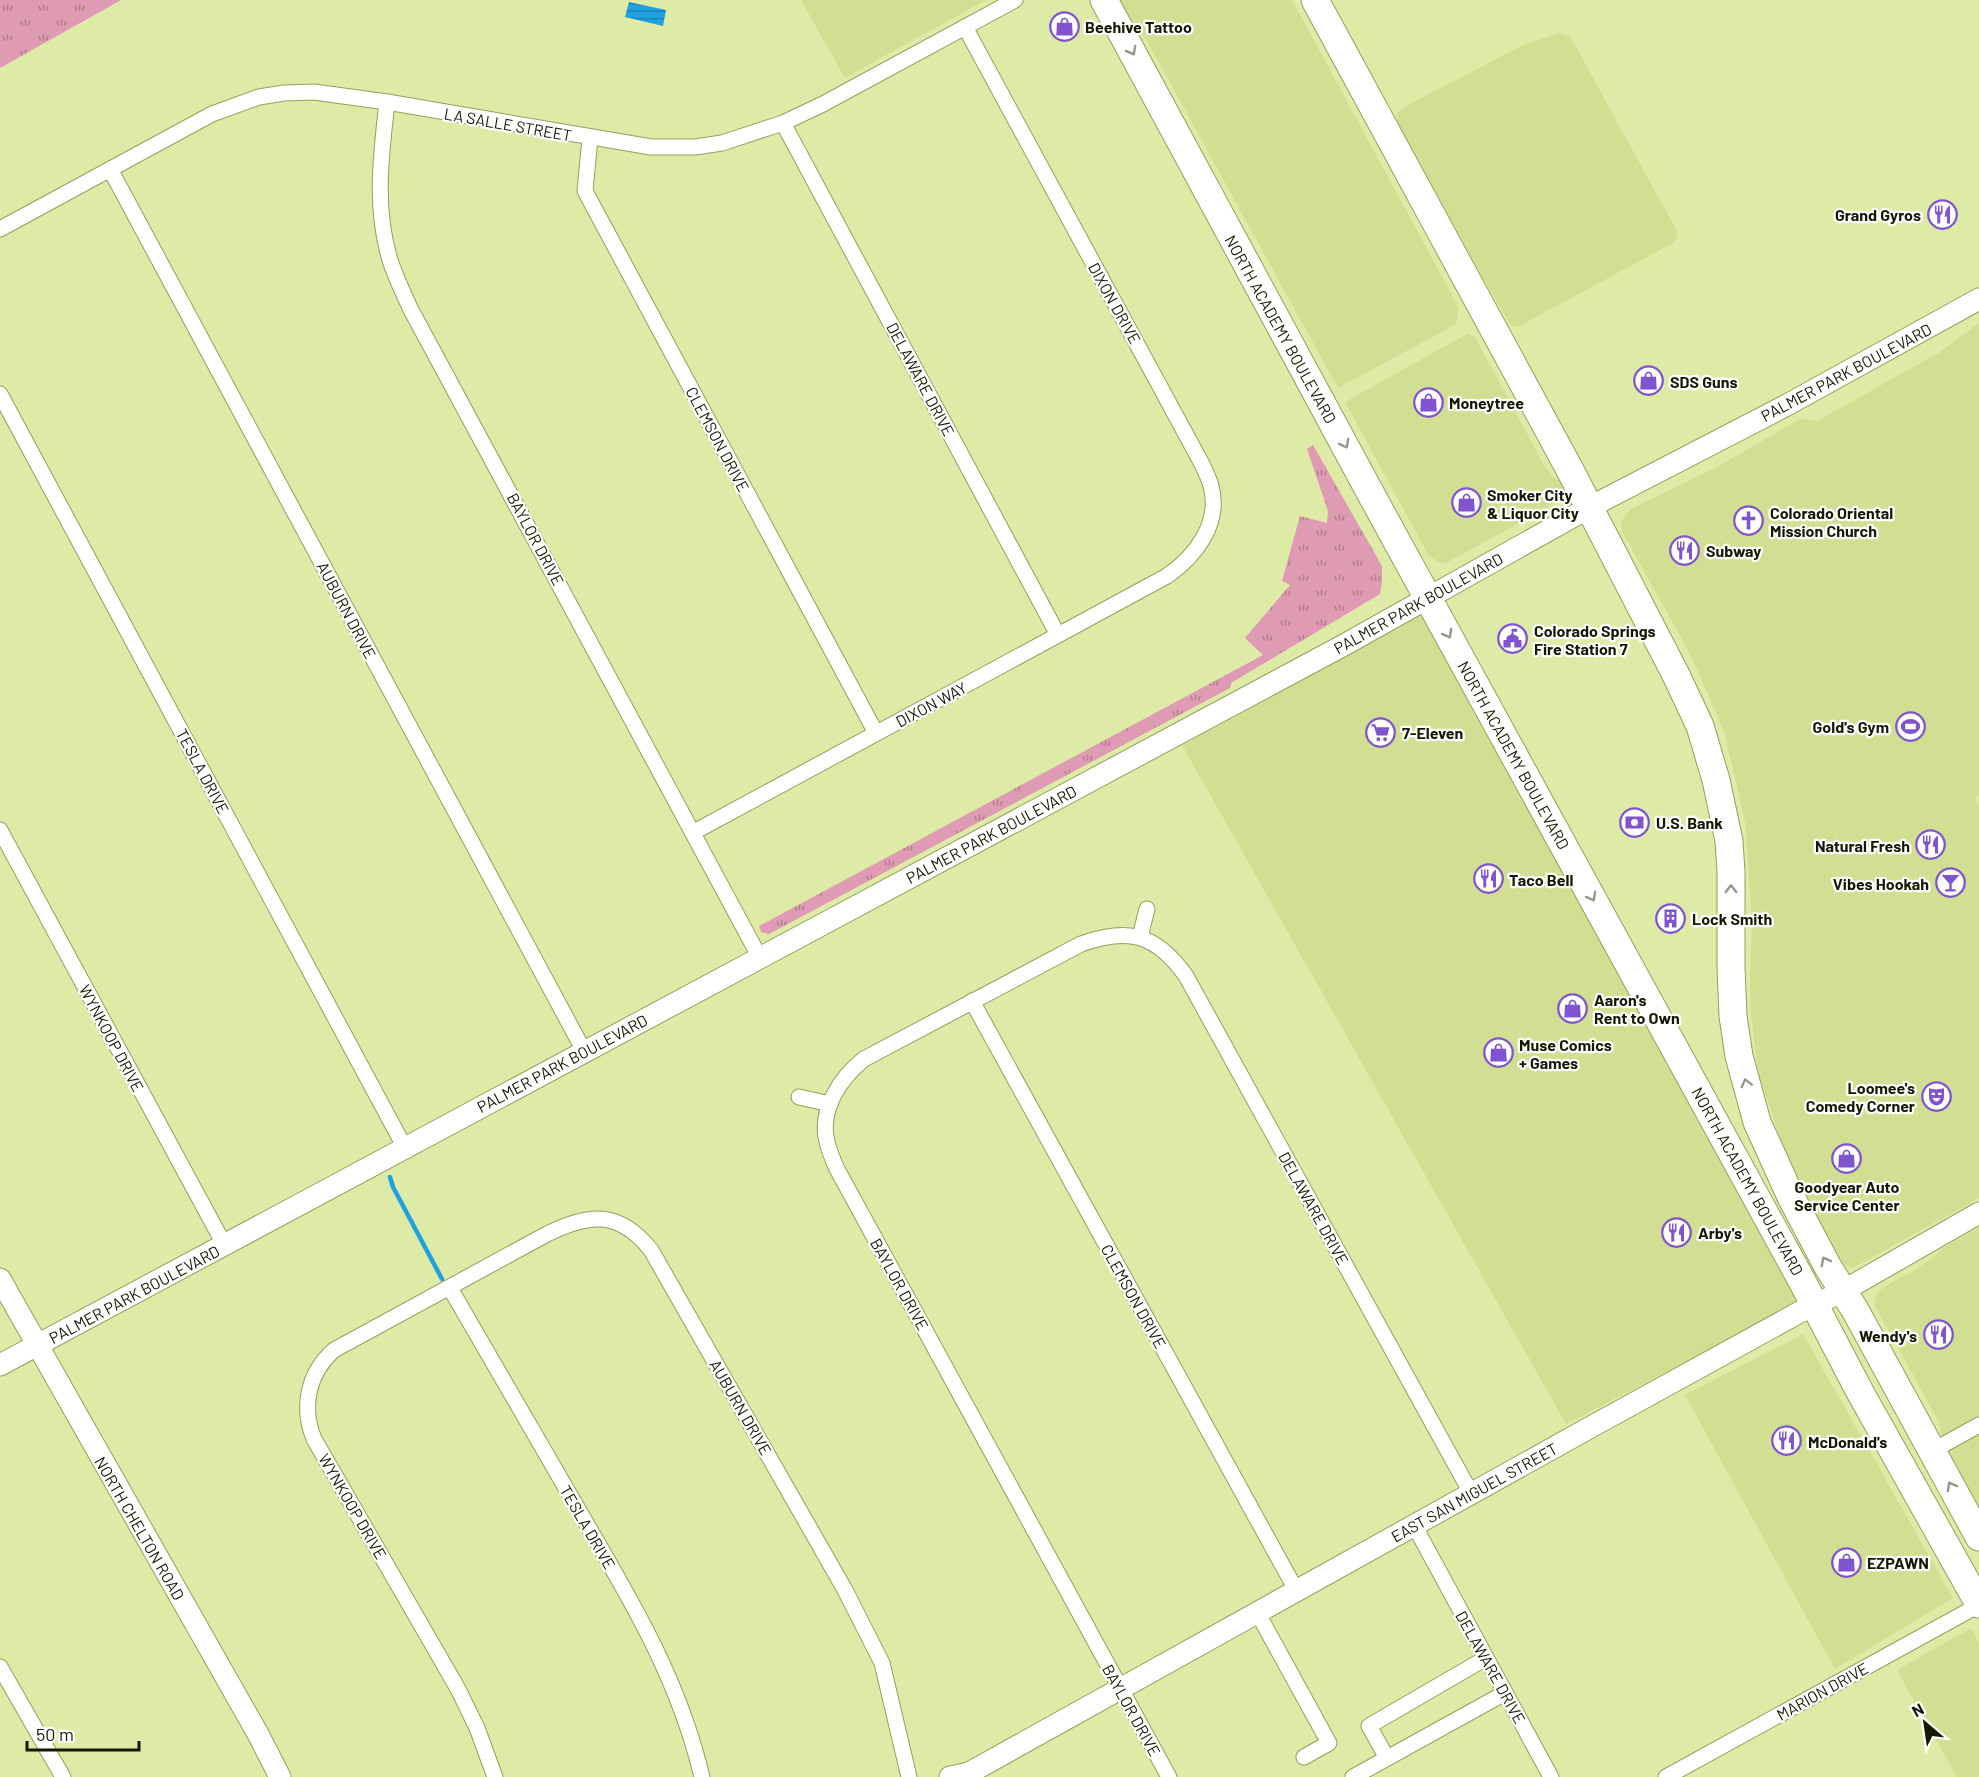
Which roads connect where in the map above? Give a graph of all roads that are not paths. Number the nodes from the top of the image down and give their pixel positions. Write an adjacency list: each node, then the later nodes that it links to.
1 (1015, 0): 4 (street, LA SALLE STREET)
2 (1104, 0): 14 (highway, NORTH ACADEMY BOULEVARD, one-way to 14)
3 (1315, 0): 12 (highway, NORTH ACADEMY BOULEVARD)
4 (965, 27): 6 (street, LA SALLE STREET); 13 (street, DIXON DRIVE)
5 (387, 102): 7 (street, LA SALLE STREET); 8 (street, LA SALLE STREET); 18 (street, BAYLOR DRIVE)
6 (783, 123): 7 (street, LA SALLE STREET); 15 (street, DELAWARE DRIVE)
7 (590, 138): 16 (street, CLEMSON DRIVE)
8 (110, 169): 9 (street, LA SALLE STREET); 23 (street, AUBURN DRIVE)
9 (0, 229)
10 (1979, 299): 12 (main road, PALMER PARK BOULEVARD)
11 (0, 394): 26 (street, TESLA DRIVE)
12 (1590, 507): 14 (main road, PALMER PARK BOULEVARD); 31 (highway, NORTH ACADEMY BOULEVARD, one-way to 12)
13 (1167, 576): 15 (street, DIXON WAY)
14 (1428, 598): 21 (main road, PALMER PARK BOULEVARD); 32 (highway, NORTH ACADEMY BOULEVARD, one-way to 32)
15 (1058, 635): 16 (street, DIXON WAY)
16 (876, 733): 18 (street, DIXON WAY)
17 (0, 830): 28 (street, WYNKOOP DRIVE)
18 (694, 832): 21 (street, BAYLOR DRIVE)
19 (1148, 909): 20 (street)
20 (1140, 937): 22 (street, BAYLOR DRIVE); 37 (street, DELAWARE DRIVE)
21 (760, 958): 23 (main road, PALMER PARK BOULEVARD)
22 (972, 1001): 25 (street, BAYLOR DRIVE); 40 (street, CLEMSON DRIVE)
23 (584, 1051): 26 (main road, PALMER PARK BOULEVARD)
24 (799, 1097): 25 (street)
25 (830, 1104): 45 (street, BAYLOR DRIVE)
26 (405, 1148): 28 (main road, PALMER PARK BOULEVARD)
27 (1979, 1214): 31 (main road, EAST SAN MIGUEL STREET)
28 (225, 1246): 33 (main road, PALMER PARK BOULEVARD)
29 (0, 1279): 33 (main road, NORTH CHELTON ROAD)
30 (450, 1288): 52 (street, WYNKOOP DRIVE); 53 (street, TESLA DRIVE); 54 (street, AUBURN DRIVE)
31 (1843, 1291): 32 (main road, EAST SAN MIGUEL STREET); 36 (highway, NORTH ACADEMY BOULEVARD)
32 (1815, 1305): 37 (main road, EAST SAN MIGUEL STREET); 41 (highway, NORTH ACADEMY BOULEVARD)
33 (36, 1346): 34 (main road, PALMER PARK BOULEVARD); 51 (main road, NORTH CHELTON ROAD)
34 (0, 1365)
35 (1979, 1425): 36 (street)
36 (1932, 1451): 39 (highway, NORTH ACADEMY BOULEVARD, one-way to 36)
37 (1471, 1493): 38 (main road, EAST SAN MIGUEL STREET)
38 (1414, 1526): 40 (main road, EAST SAN MIGUEL STREET); 43 (street, DELAWARE DRIVE)
39 (1979, 1537)
40 (1296, 1590): 42 (main road, EAST SAN MIGUEL STREET)
41 (1979, 1604): 58 (street, MARION DRIVE)
42 (1257, 1612): 45 (main road, EAST SAN MIGUEL STREET); 47 (street)
43 (1486, 1658): 46 (street, DELAWARE DRIVE); 48 (street)
44 (0, 1667): 50 (street)
45 (1120, 1689): 49 (main road, EAST SAN MIGUEL STREET); 55 (street, BAYLOR DRIVE)
46 (1505, 1693): 48 (street); 57 (street, DELAWARE DRIVE)
47 (1304, 1756)
48 (1387, 1758): 56 (street)
49 (962, 1776)
50 (63, 1777)
51 (280, 1777)
52 (495, 1777)
53 (702, 1777)
54 (909, 1777)
55 (1169, 1777)
56 (1353, 1777)
57 (1551, 1777)
58 (1666, 1777)

